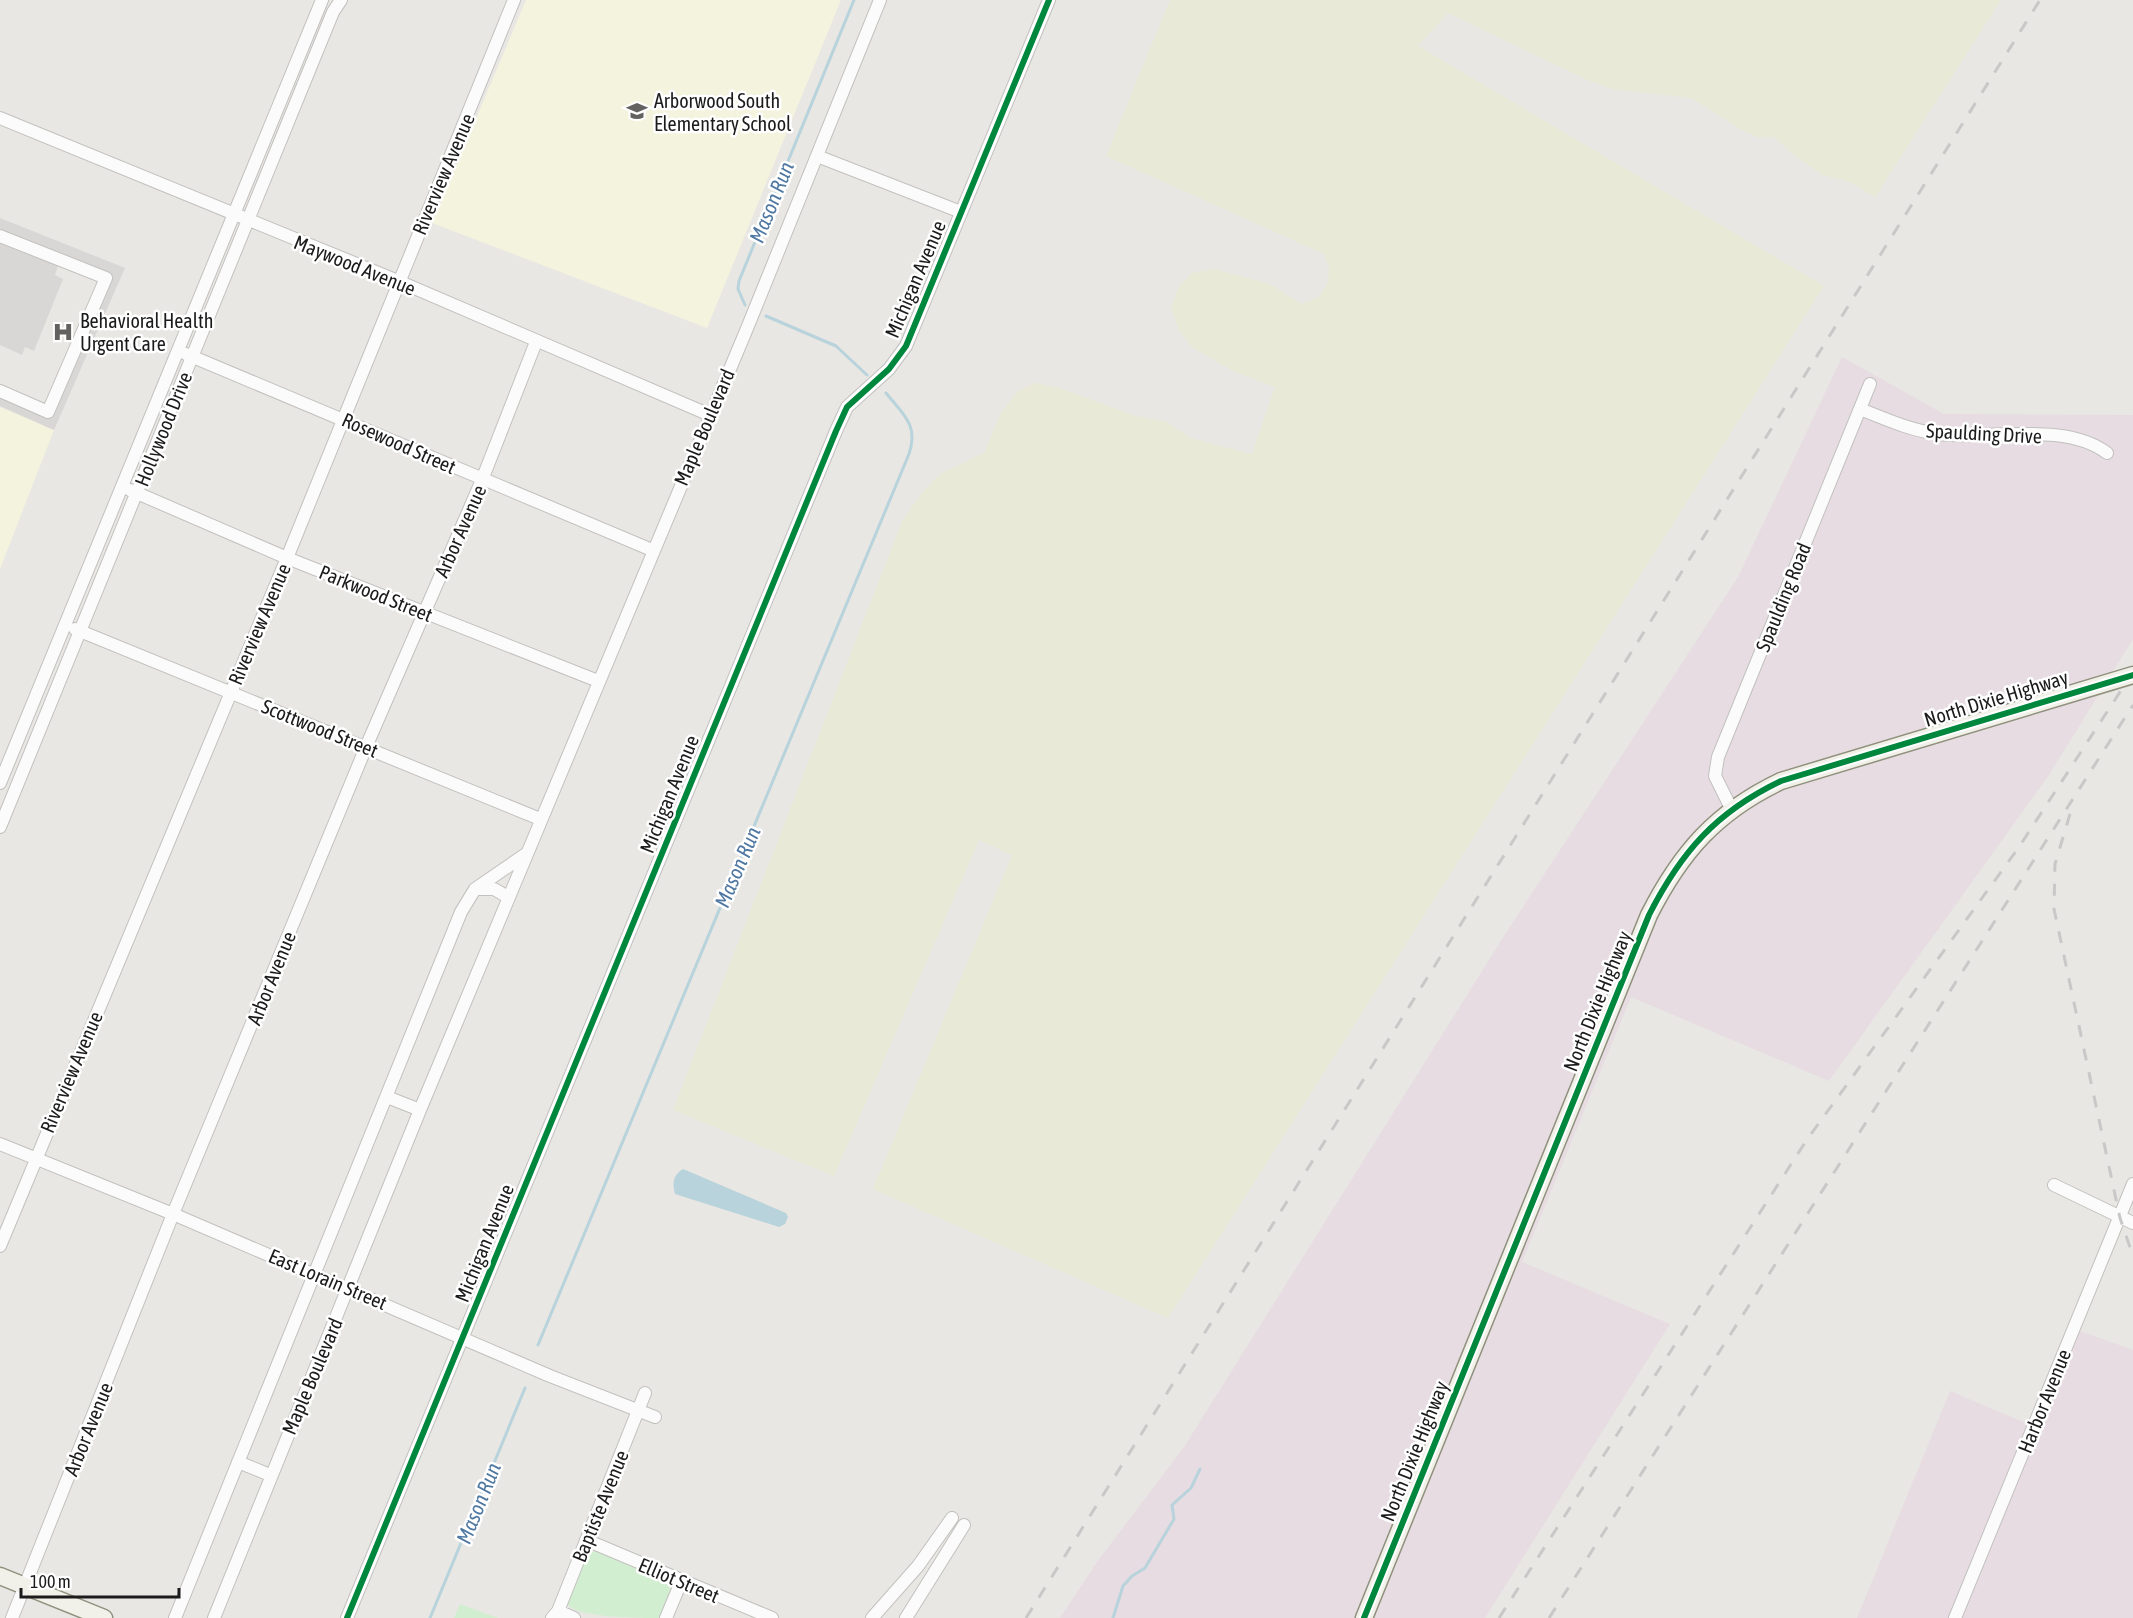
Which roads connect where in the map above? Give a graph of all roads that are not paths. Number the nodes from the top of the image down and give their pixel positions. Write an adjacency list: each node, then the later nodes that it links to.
1 (322, 0): 9 (street, Hollywood Drive)
2 (341, 0): 10 (street, Hollywood Drive)
3 (514, 0): 12 (street, Riverview Avenue)
4 (880, 0): 7 (street, Maple Boulevard)
5 (1049, 0): 8 (street, Michigan Avenue)
6 (0, 118): 9 (street, Maywood Avenue)
7 (817, 156): 8 (street); 19 (street, Maple Boulevard)
8 (961, 212): 53 (street, Michigan Avenue)
9 (234, 215): 10 (street, Maywood Avenue); 14 (street, Hollywood Drive)
10 (248, 221): 12 (street, Maywood Avenue); 15 (street, Hollywood Drive)
11 (0, 236): 17 (street)
12 (398, 281): 13 (street, Maywood Avenue); 20 (street, Riverview Avenue)
13 (536, 342): 19 (street, Maywood Avenue); 22 (street, Arbor Avenue)
14 (178, 350): 15 (street, Rosewood Street); 23 (street, Hollywood Drive)
15 (192, 357): 20 (street, Rosewood Street); 24 (street, Hollywood Drive)
16 (1870, 384): 18 (street, Spaulding Road)
17 (0, 391)
18 (1860, 409): 21 (street, Spaulding Drive); 35 (street, Spaulding Road)
19 (710, 415): 25 (street, Maple Boulevard)
20 (344, 419): 22 (street, Rosewood Street); 26 (street, Riverview Avenue)
21 (2107, 453)
22 (482, 480): 25 (street, Rosewood Street); 27 (street, Arbor Avenue)
23 (122, 486): 24 (street, Parkwood Street); 28 (street, Hollywood Drive)
24 (137, 493): 26 (street, Parkwood Street); 29 (street, Hollywood Drive)
25 (652, 550): 31 (street, Maple Boulevard)
26 (287, 558): 27 (street, Parkwood Street); 32 (street, Riverview Avenue)
27 (424, 612): 31 (street, Parkwood Street); 33 (street, Arbor Avenue)
28 (65, 625): 29 (street, Scottwood Street); 34 (street, Hollywood Drive)
29 (81, 632): 32 (street, Scottwood Street); 37 (street, Hollywood Drive)
30 (2133, 675): 35 (main road, North Dixie Highway)
31 (598, 681): 36 (street, Maple Boulevard)
32 (230, 692): 33 (street, Scottwood Street); 44 (street, Riverview Avenue)
33 (366, 747): 36 (street, Scottwood Street); 47 (street, Arbor Avenue)
34 (0, 783)
35 (1732, 810): 78 (main road, North Dixie Highway)
36 (540, 819): 38 (street, Maple Boulevard)
37 (0, 827)
38 (527, 853): 39 (street, Maple Boulevard); 40 (street, Maple Boulevard)
39 (475, 889): 40 (street); 41 (street, Maple Boulevard)
40 (508, 897): 42 (street, Maple Boulevard)
41 (387, 1097): 42 (street); 51 (street, Maple Boulevard)
42 (420, 1110): 52 (street, Maple Boulevard)
43 (0, 1144): 44 (street, East Lorain Street)
44 (35, 1159): 47 (street, East Lorain Street); 50 (street, Riverview Avenue)
45 (2133, 1184): 48 (street, Harbor Avenue)
46 (2054, 1185): 48 (street)
47 (173, 1214): 51 (street, East Lorain Street); 66 (street, Arbor Avenue)
48 (2120, 1218): 49 (street); 79 (street, Harbor Avenue)
49 (2133, 1223)
50 (0, 1246)
51 (313, 1273): 52 (street, East Lorain Street); 57 (street, Maple Boulevard)
52 (349, 1288): 53 (street, East Lorain Street); 58 (street, Maple Boulevard)
53 (463, 1337): 55 (street, East Lorain Street); 72 (street, Michigan Avenue)
54 (645, 1393): 55 (street, Baptiste Avenue)
55 (638, 1411): 56 (street, East Lorain Street); 62 (street, Baptiste Avenue)
56 (655, 1417)
57 (238, 1462): 58 (street); 70 (street, Maple Boulevard)
58 (270, 1475): 71 (street, Maple Boulevard)
59 (952, 1518): 61 (street)
60 (964, 1525): 63 (street)
61 (940, 1534): 63 (street); 76 (street)
62 (586, 1540): 65 (street, Elliot Street); 67 (street, Baptiste Avenue)
63 (953, 1542): 77 (street)
64 (0, 1576): 66 (main road)
65 (681, 1582): 74 (street); 75 (street, Elliot Street)
66 (26, 1587): 68 (street, Arbor Avenue); 69 (main road)
67 (555, 1615): 73 (street)
68 (12, 1618)
69 (104, 1618)
70 (175, 1618)
71 (214, 1618)
72 (347, 1618)
73 (574, 1618)
74 (666, 1618)
75 (772, 1618)
76 (872, 1618)
77 (906, 1618)
78 (1364, 1618)
79 (1955, 1618)

